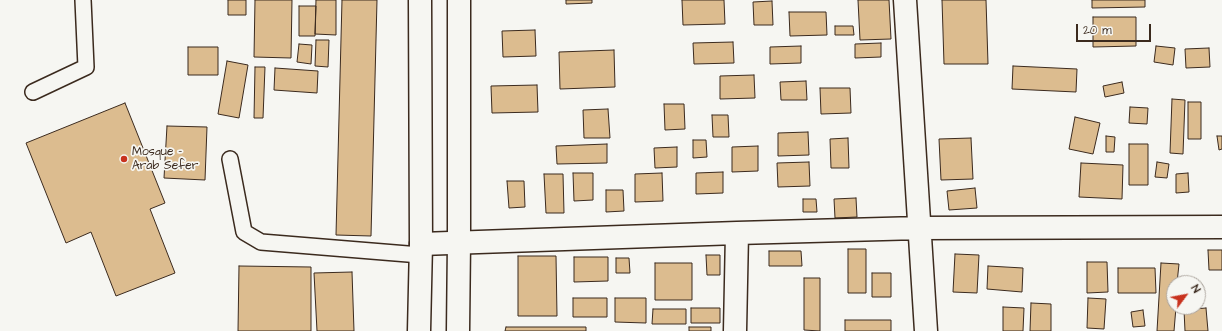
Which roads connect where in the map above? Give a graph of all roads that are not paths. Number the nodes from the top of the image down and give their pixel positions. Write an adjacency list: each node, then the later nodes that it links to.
1 (83, 0): 5 (lane)
2 (420, 0): 11 (street)
3 (459, 0): 10 (street)
4 (905, 0): 8 (street)
5 (33, 92)
6 (230, 159): 11 (lane)
7 (1222, 227): 8 (street)
8 (919, 228): 9 (street); 15 (street)
9 (737, 233): 10 (street); 14 (street)
10 (459, 242): 11 (street); 13 (street)
11 (421, 250): 12 (street)
12 (419, 331)
13 (458, 331)
14 (735, 331)
15 (926, 331)

